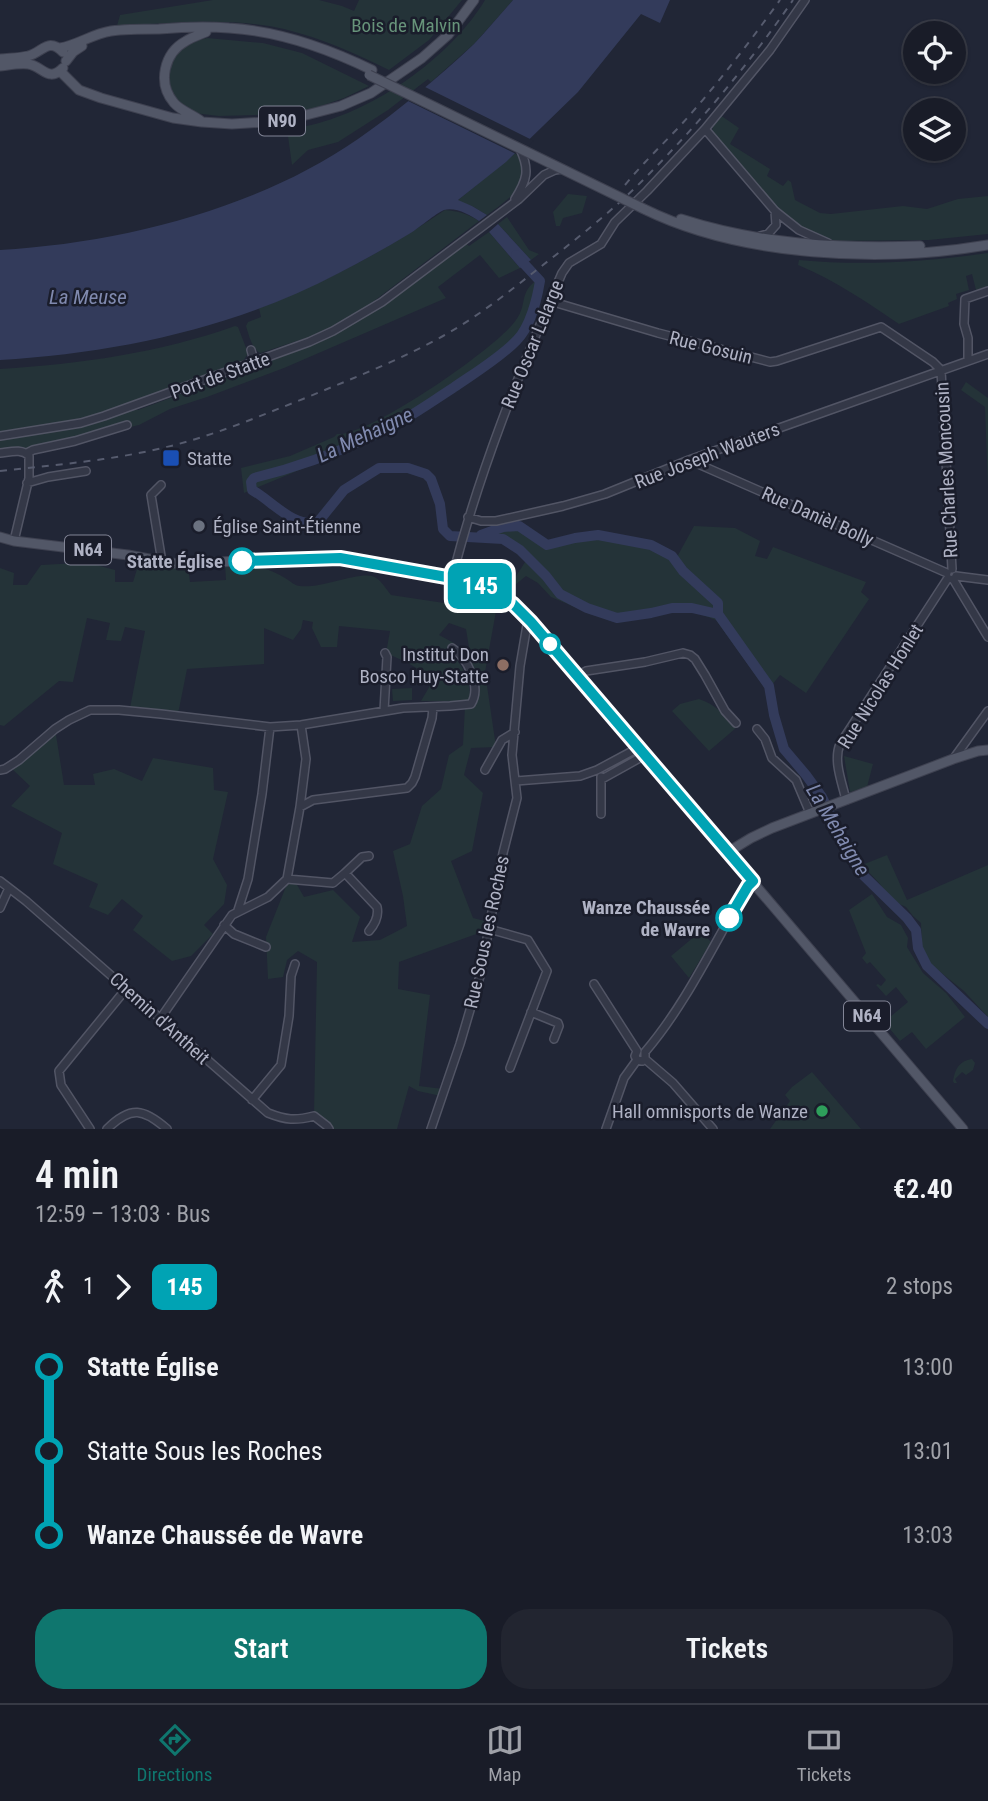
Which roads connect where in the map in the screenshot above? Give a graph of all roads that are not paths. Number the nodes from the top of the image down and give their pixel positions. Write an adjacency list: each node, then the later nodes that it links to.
1 (474, 0): 12 (main road, N90)
2 (805, 0): 13 (street, Rue Oscar Lelarge)
3 (206, 32): 7 (main road); 11 (main road); 12 (main road)
4 (60, 48): 5 (main road); 7 (main road); 11 (main road)
5 (39, 51): 6 (main road); 9 (main road)
6 (0, 59)
7 (66, 61): 10 (main road)
8 (0, 66): 9 (main road, N90)
9 (38, 66): 10 (main road, N90)
10 (60, 71): 12 (main road, N90)
11 (371, 72): 14 (main road, bridge); 15 (main road)
12 (202, 122)
13 (705, 129): 20 (street); 26 (street, Rue Oscar Lelarge)
14 (519, 148): 15 (main road, bridge); 16 (street)
15 (543, 156): 16 (street); 17 (main road, bridge); 19 (main road)
16 (527, 166): 18 (street)
17 (563, 169): 18 (street, Port de Statte); 19 (main road, bridge)
18 (512, 204): 29 (street, Port de Statte)
19 (645, 206): 21 (main road); 23 (main road)
20 (775, 211): 21 (street); 24 (street)
21 (755, 237): 24 (main road)
22 (988, 240): 24 (main road)
23 (988, 245)
24 (839, 246)
25 (988, 291): 30 (street)
26 (550, 301): 31 (street, Rue Gosuin); 40 (street, Rue Oscar Lelarge)
27 (250, 350): 29 (street)
28 (988, 354): 30 (street, Rue Joseph Wauters)
29 (254, 361): 33 (street, Port de Statte)
30 (968, 361): 31 (street, Rue Joseph Wauters)
31 (942, 370): 36 (street, Rue Joseph Wauters); 44 (street, Rue Charles Moncousin)
32 (127, 425): 35 (street)
33 (0, 436)
34 (0, 453): 35 (street)
35 (27, 453): 38 (street)
36 (689, 460): 40 (street, Rue Joseph Wauters); 44 (street, Rue Danièl Bolly)
37 (86, 471): 38 (street)
38 (27, 483): 42 (street)
39 (161, 485): 43 (street)
40 (468, 517): 45 (street, Rue Oscar Lelarge)
41 (0, 537): 42 (main road, N64)
42 (13, 541): 43 (main road, N64)
43 (162, 562): 45 (main road, N64)
44 (951, 575): 46 (street, Rue Danièl Bolly); 48 (street); 70 (street, Rue Nicolas Honlet)
45 (452, 578): 47 (main road, N64)
46 (988, 580)
47 (531, 622): 51 (main road); 59 (street, Rue Sous les Roches)
48 (988, 637)
49 (452, 648): 52 (street)
50 (385, 653): 53 (street)
51 (577, 676): 55 (street); 61 (main road)
52 (433, 707): 53 (street); 69 (street)
53 (384, 710): 56 (street)
54 (988, 711): 62 (street)
55 (736, 723)
56 (301, 725): 57 (street); 68 (street)
57 (270, 727): 63 (street); 82 (street)
58 (757, 729): 72 (street)
59 (514, 732): 64 (street); 67 (street, Rue Sous les Roches)
60 (988, 750): 62 (main road)
61 (642, 751): 65 (street); 66 (street); 74 (main road)
62 (953, 759): 70 (main road)
63 (0, 770)
64 (485, 770)
65 (597, 770): 66 (street); 67 (street)
66 (602, 779): 73 (street)
67 (516, 781): 84 (street, Rue Sous les Roches)
68 (302, 788): 69 (street); 71 (street)
69 (313, 800): 71 (street)
70 (846, 800): 72 (main road)
71 (300, 807): 77 (street)
72 (810, 813): 74 (main road)
73 (601, 814)
74 (728, 852): 79 (main road, N64)
75 (369, 856): 76 (street)
76 (345, 873): 77 (street); 85 (street)
77 (287, 879): 82 (street)
78 (0, 881): 80 (street, Chemin d'Antheit)
79 (753, 881): 93 (street); 103 (main road, N64)
80 (9, 888): 81 (street); 89 (street, Chemin d'Antheit)
81 (0, 908)
82 (238, 910): 83 (street)
83 (224, 925): 86 (street); 91 (street)
84 (489, 929): 90 (street); 100 (street, Rue Sous les Roches)
85 (369, 931)
86 (265, 947)
87 (295, 964): 95 (street)
88 (594, 984): 93 (street)
89 (126, 989): 91 (street, Chemin d'Antheit); 96 (street)
90 (531, 1012): 92 (street); 94 (street)
91 (160, 1019): 95 (street, Chemin d'Antheit)
92 (554, 1039)
93 (641, 1055): 101 (street); 102 (street)
94 (510, 1068)
95 (252, 1100): 99 (street, Chemin d'Antheit)
96 (90, 1129)
97 (107, 1129): 98 (street)
98 (167, 1129)
99 (328, 1129)
100 (430, 1129)
101 (606, 1129)
102 (713, 1129)
103 (962, 1129)

